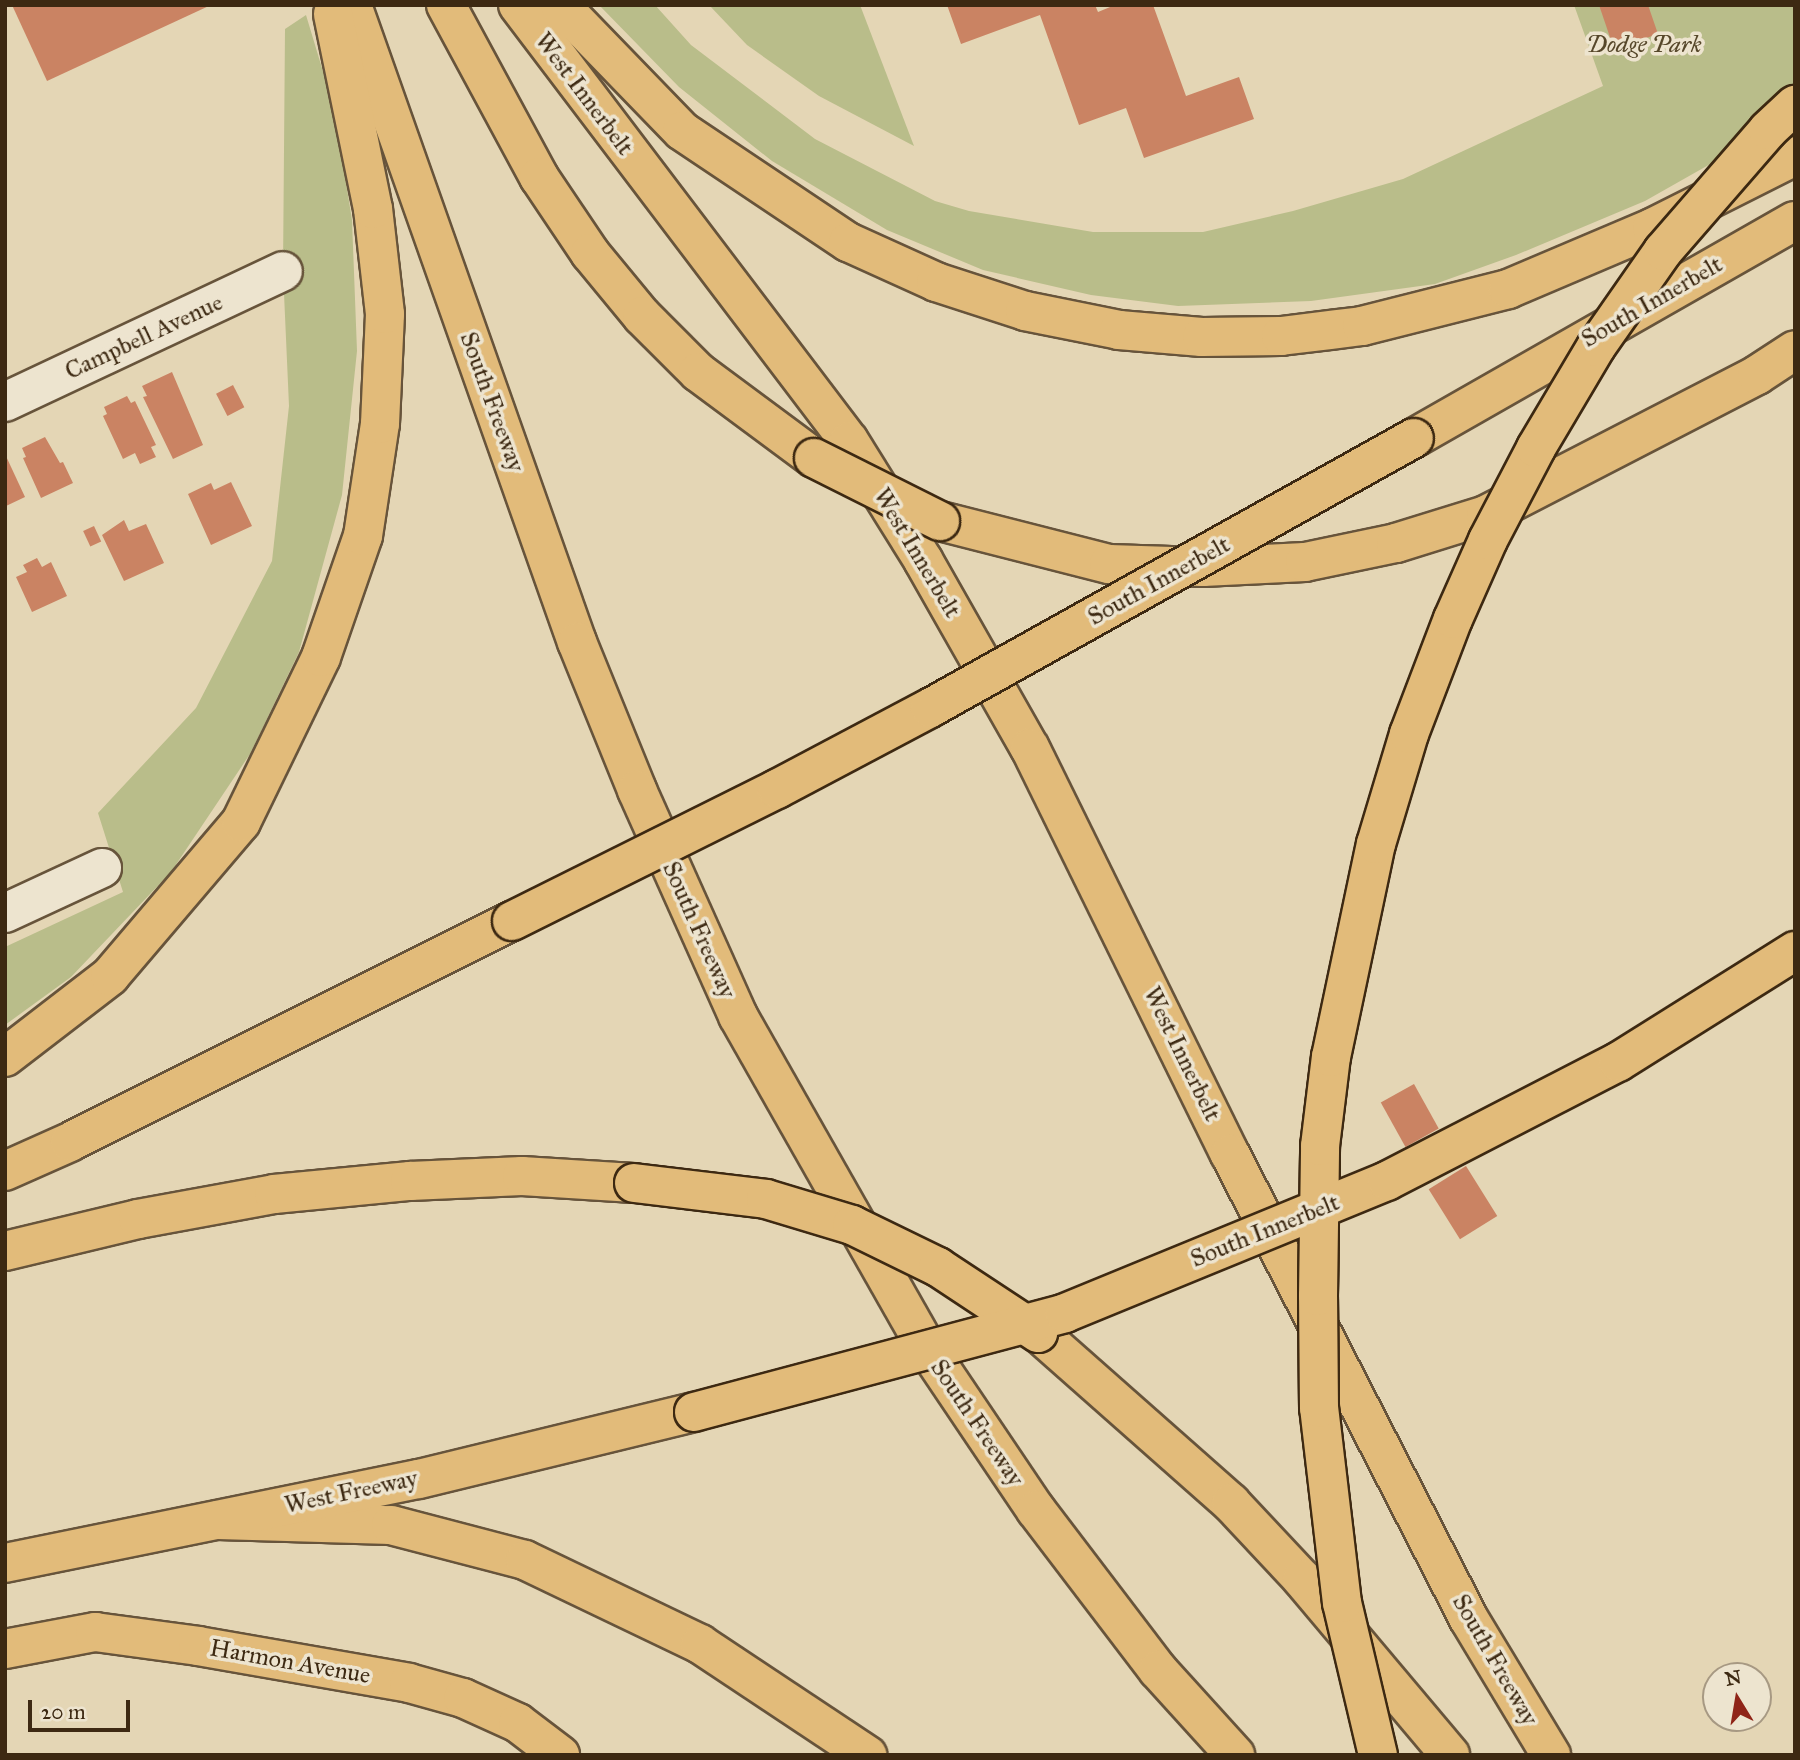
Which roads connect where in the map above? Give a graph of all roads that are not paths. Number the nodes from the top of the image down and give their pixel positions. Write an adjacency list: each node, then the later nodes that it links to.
1 (331, 5): 15 (main road)
2 (352, 5): 25 (main road, South Freeway)
3 (446, 5): 10 (main road, bridge)
4 (518, 5): 16 (main road, West Innerbelt)
5 (560, 5): 7 (main road)
6 (1795, 105): 26 (main road, bridge)
7 (1795, 156)
8 (1795, 221): 17 (main road, South Innerbelt, bridge)
9 (283, 271): 11 (street, Campbell Avenue)
10 (1795, 350)
11 (5, 402)
12 (102, 868): 13 (street)
13 (5, 913)
14 (1795, 951): 19 (main road, South Innerbelt, bridge)
15 (5, 1057)
16 (1230, 1154): 28 (main road, South Freeway)
17 (5, 1171)
18 (5, 1251): 27 (main road, bridge)
19 (694, 1412): 20 (main road, West Freeway)
20 (218, 1520): 21 (main road, West Freeway); 24 (main road)
21 (5, 1563)
22 (5, 1649): 23 (main road, Harmon Avenue)
23 (560, 1755)
24 (867, 1755)
25 (1236, 1755)
26 (1378, 1755)
27 (1450, 1755)
28 (1550, 1755)

